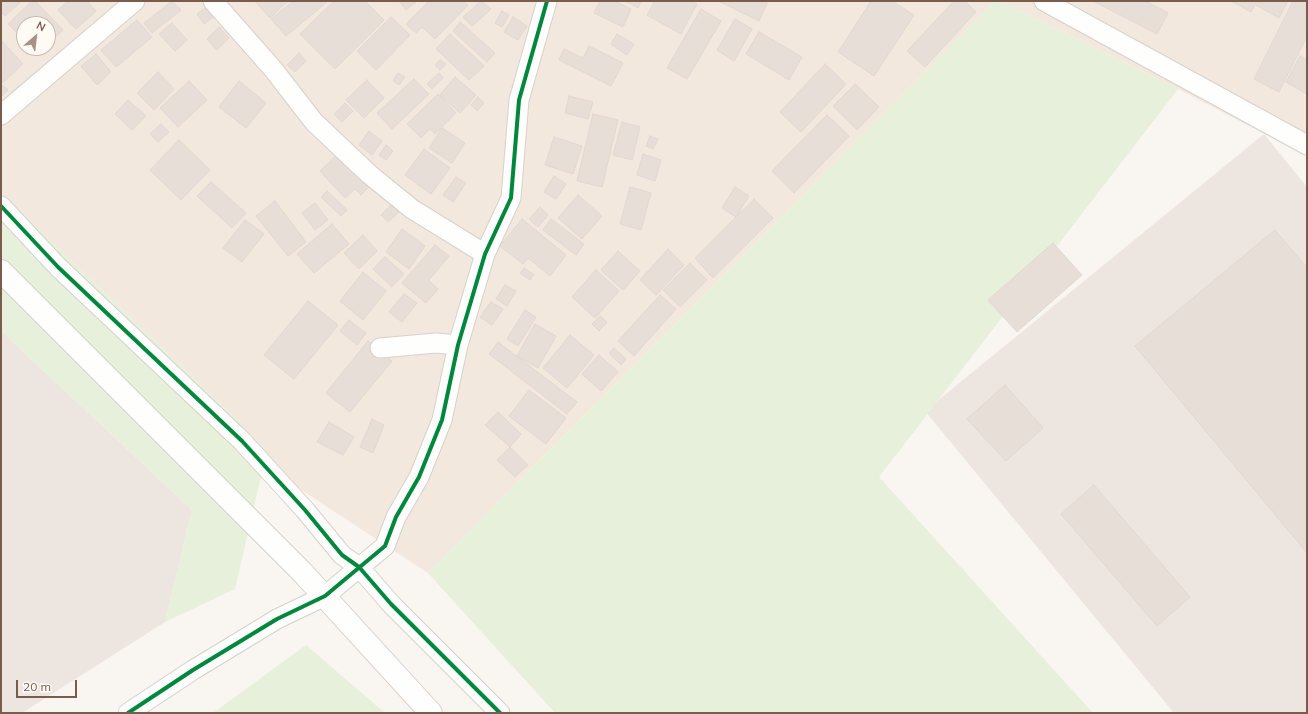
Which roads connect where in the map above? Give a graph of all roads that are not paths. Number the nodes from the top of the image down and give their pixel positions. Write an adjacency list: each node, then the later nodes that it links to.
1 (135, 1): 5 (street)
2 (213, 1): 8 (street)
3 (547, 1): 8 (street)
4 (1044, 1): 6 (street)
5 (1, 115)
6 (1307, 145)
7 (1, 207): 12 (street)
8 (485, 254): 10 (street)
9 (1, 271): 13 (street)
10 (458, 346): 11 (street); 12 (street)
11 (380, 348)
12 (359, 567): 13 (street); 16 (street)
13 (325, 596): 14 (street); 15 (street)
14 (128, 713)
15 (431, 713)
16 (500, 713)

